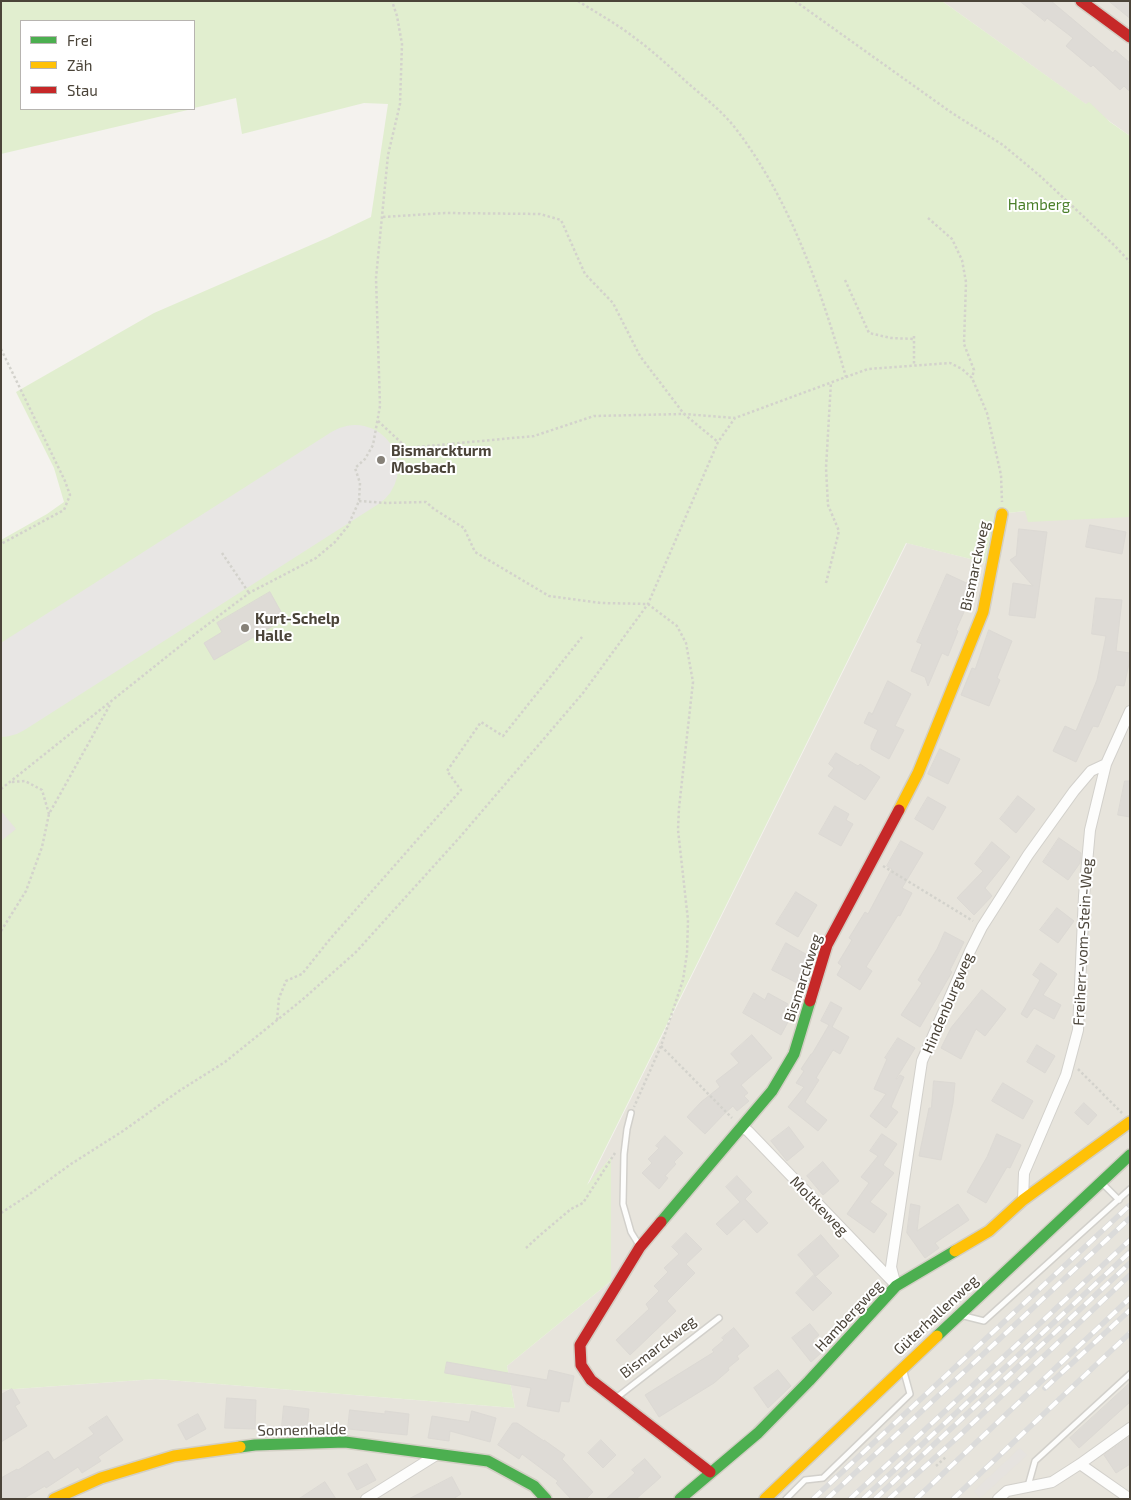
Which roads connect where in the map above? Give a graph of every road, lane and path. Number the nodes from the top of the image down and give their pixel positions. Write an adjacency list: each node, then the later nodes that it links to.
1 (392, 1): 6 (path)
2 (578, 1): 12 (path)
3 (795, 1): 8 (path)
4 (1081, 1): 5 (street)
5 (1130, 37)
6 (382, 217): 15 (path); 17 (path)
7 (928, 218): 13 (path)
8 (1130, 262)
9 (845, 280): 11 (path)
10 (1, 349): 21 (path)
11 (914, 365): 12 (path); 13 (path)
12 (846, 377): 14 (path)
13 (972, 378): 20 (path)
14 (831, 382): 16 (path); 23 (path)
15 (684, 414): 16 (path); 17 (path); 18 (path)
16 (735, 418): 18 (path)
17 (378, 421): 19 (path)
18 (718, 442): 25 (path)
19 (359, 502): 24 (path); 25 (path)
20 (1002, 514): 33 (street, Bismarckweg)
21 (1, 544)
22 (222, 553): 24 (path)
23 (826, 582)
24 (249, 593): 27 (path)
25 (648, 604): 36 (path); 37 (path)
26 (582, 637): 36 (path)
27 (112, 702): 30 (path); 32 (path)
28 (1130, 711): 29 (street, Freiherr-vom-Stein-Weg)
29 (1106, 764): 34 (street, Hindenburgweg); 38 (street, Freiherr-vom-Stein-Weg)
30 (10, 782): 31 (path); 32 (path)
31 (1, 789)
32 (49, 814): 35 (path)
33 (872, 859): 34 (path); 41 (street, Bismarckweg)
34 (982, 927): 51 (street, Hindenburgweg)
35 (1, 931)
36 (277, 1020): 48 (path)
37 (661, 1046): 39 (path); 41 (path)
38 (1070, 1061): 40 (path); 46 (street, Freiherr-vom-Stein-Weg)
39 (631, 1114): 49 (lane)
40 (1126, 1118): 46 (street, Hambergweg)
41 (741, 1127): 49 (street, Bismarckweg); 51 (street, Moltkeweg)
42 (618, 1148): 50 (path)
43 (1130, 1155): 44 (street, Güterhallenweg)
44 (1100, 1182): 47 (lane); 52 (street, Güterhallenweg)
45 (1130, 1189): 47 (lane)
46 (1023, 1200): 51 (street, Hambergweg)
47 (1119, 1200): 52 (lane)
48 (1, 1213)
49 (640, 1247): 56 (street, Bismarckweg)
50 (526, 1248)
51 (896, 1286): 62 (street, Hambergweg)
52 (960, 1314): 54 (street, Güterhallenweg)
53 (719, 1318): 56 (lane, Bismarckweg)
54 (903, 1367): 68 (street, Güterhallenweg); 69 (lane)
55 (1130, 1374): 63 (lane)
56 (616, 1399): 62 (street, Bismarckweg)
57 (1130, 1428): 60 (street)
58 (438, 1454): 64 (street, Sonnenhalde); 65 (street); 66 (street, Sonnenhalde)
59 (947, 1456): 61 (path)
60 (1080, 1464): 63 (street); 71 (street)
61 (936, 1466)
62 (710, 1472): 67 (street, Hambergweg)
63 (1028, 1486): 70 (street)
64 (54, 1499)
65 (366, 1499)
66 (546, 1499)
67 (680, 1499)
68 (764, 1499)
69 (786, 1499)
70 (998, 1499)
71 (1130, 1499)

